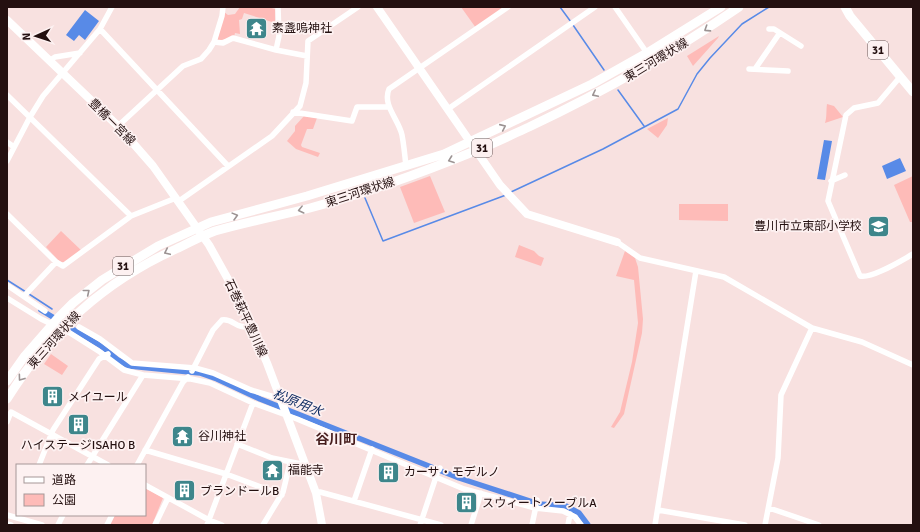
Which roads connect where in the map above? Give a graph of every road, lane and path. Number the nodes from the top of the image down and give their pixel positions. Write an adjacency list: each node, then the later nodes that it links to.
1 (112, 7): 13 (street)
2 (223, 7): 16 (street)
3 (278, 7): 18 (street)
4 (358, 7): 21 (street)
5 (377, 7): 23 (main road)
6 (508, 7): 23 (street)
7 (595, 7): 31 (street)
8 (615, 7): 20 (street)
9 (721, 7): 20 (main road, 東三河環状線 / 31)
10 (739, 7): 38 (main road, 東三河環状線 / 31, one-way to 38)
11 (845, 7): 26 (main road, 31)
12 (7, 20): 22 (main road, 豊橋一宮線)
13 (100, 29): 19 (street); 27 (street)
14 (769, 29): 15 (street)
15 (779, 34): 17 (street); 24 (street)
16 (214, 42): 18 (street); 27 (street)
17 (801, 46)
18 (276, 50): 21 (street)
19 (80, 53): 22 (street); 25 (street)
20 (647, 53): 36 (main road, 東三河環状線 / 31, one-way to 20)
21 (306, 56): 32 (street)
22 (49, 61): 25 (main road, 豊橋一宮線)
23 (421, 68): 30 (street); 31 (main road)
24 (788, 71)
25 (62, 74): 33 (street); 34 (main road, 豊橋一宮線)
26 (900, 77): 28 (main road, 31); 43 (street)
27 (157, 90): 34 (street); 40 (street)
28 (913, 92)
29 (7, 95): 33 (street)
30 (388, 107): 32 (street); 41 (street)
31 (448, 109): 36 (main road)
32 (293, 112): 40 (street)
33 (30, 117): 37 (street); 46 (street)
34 (118, 126): 44 (main road, 豊橋一宮線)
35 (7, 142): 37 (street)
36 (470, 142): 38 (main road); 41 (main road, 東三河環状線 / 31)
37 (14, 147): 39 (street)
38 (476, 151): 47 (main road, 東三河環状線 / 31, one-way to 47); 48 (main road)
39 (7, 161)
40 (228, 166): 44 (street)
41 (406, 166): 47 (main road, 東三河環状線 / 31, one-way to 41)
42 (845, 175): 43 (street)
43 (831, 181): 49 (street)
44 (178, 199): 46 (street); 47 (main road, 豊橋一宮線)
45 (7, 214): 50 (street)
46 (131, 216): 50 (street)
47 (200, 232): 56 (main road, 東三河環状線 / 31); 57 (main road, 石巻萩平豊川線)
48 (616, 242): 51 (street)
49 (913, 254)
50 (56, 262): 53 (street)
51 (696, 271): 59 (street); 90 (street)
52 (7, 285): 53 (street)
53 (26, 294): 55 (street)
54 (7, 298): 56 (street)
55 (45, 311)
56 (59, 324): 60 (street); 64 (main road, 東三河環状線 / 31); 65 (main road, 東三河環状線 / 31, one-way to 65)
57 (252, 326): 62 (street); 67 (main road, 石巻萩平豊川線)
58 (79, 327): 62 (street)
59 (812, 328): 61 (street); 89 (street)
60 (106, 355): 63 (street); 69 (street)
61 (913, 365)
62 (190, 374): 63 (street); 66 (street); 67 (street); 72 (street)
63 (143, 375): 73 (street)
64 (7, 381)
65 (7, 399)
66 (253, 403): 67 (street); 70 (street)
67 (284, 408): 71 (street); 79 (main road, 石巻萩平豊川線)
68 (7, 422): 69 (street)
69 (52, 434): 73 (street); 75 (street)
70 (237, 444): 74 (street); 81 (street)
71 (372, 449): 80 (street); 87 (street)
72 (145, 450): 78 (street); 81 (street)
73 (92, 456): 76 (street); 77 (street)
74 (290, 463): 79 (street); 85 (street)
75 (38, 464)
76 (88, 464)
77 (106, 464)
78 (138, 464)
79 (306, 465): 83 (main road, 石巻萩平豊川線)
80 (438, 472): 84 (street); 95 (street)
81 (226, 474): 85 (street); 96 (street)
82 (146, 487): 86 (street)
83 (316, 493): 87 (street); 105 (main road, 石巻萩平豊川線)
84 (481, 493): 88 (street); 107 (street)
85 (282, 495): 104 (street)
86 (168, 498): 96 (street); 102 (street)
87 (354, 501): 95 (street)
88 (536, 504): 91 (street); 108 (street)
89 (769, 508): 113 (street); 114 (street)
90 (658, 510): 111 (street); 112 (street)
91 (570, 514): 109 (street); 110 (street)
92 (17, 516): 99 (street)
93 (62, 516): 100 (street)
94 (112, 516): 101 (street)
95 (421, 522): 106 (street)
96 (208, 523): 103 (street)
97 (7, 524): 98 (street)
98 (11, 525)
99 (42, 525)
100 (58, 525)
101 (107, 525)
102 (155, 525)
103 (222, 525)
104 (264, 525)
105 (322, 525)
106 (442, 525)
107 (471, 525)
108 (532, 525)
109 (568, 525)
110 (581, 525)
111 (655, 525)
112 (745, 525)
113 (765, 525)
114 (819, 525)

